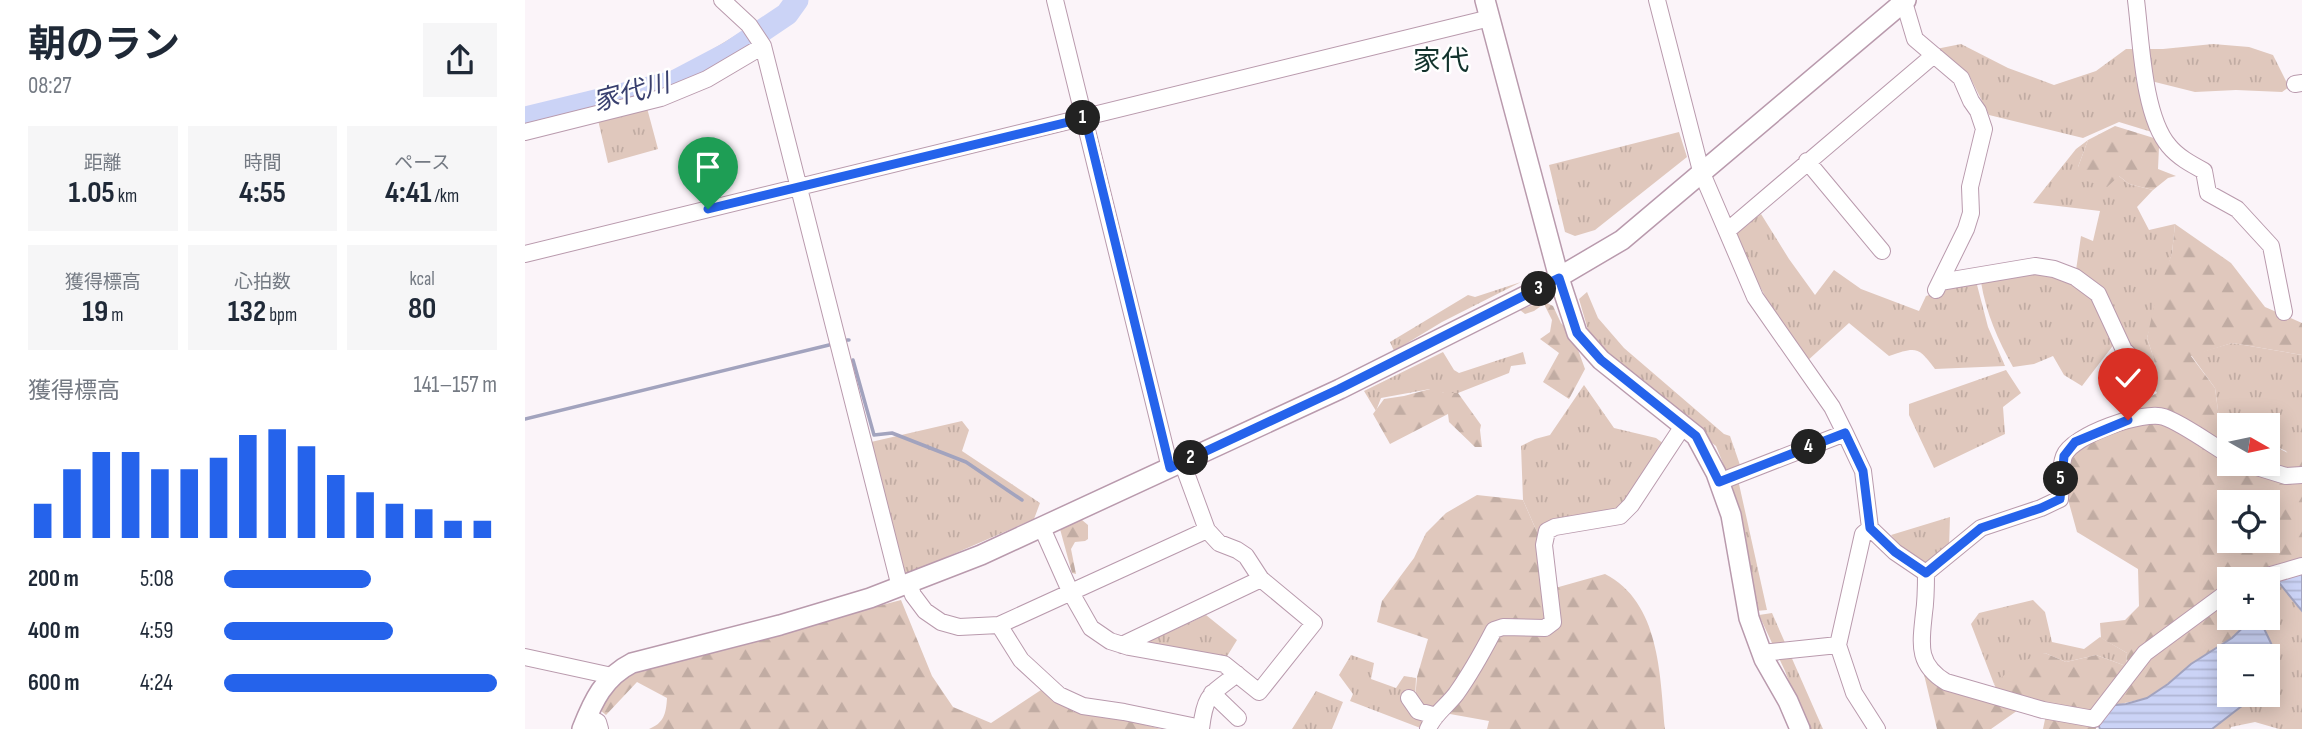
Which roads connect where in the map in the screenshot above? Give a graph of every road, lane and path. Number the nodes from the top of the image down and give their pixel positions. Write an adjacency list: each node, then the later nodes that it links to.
1 (723, 0): 7 (street)
2 (1055, 0): 9 (street)
3 (1657, 0): 12 (street)
4 (2136, 0): 18 (street)
5 (1905, 1): 8 (street); 12 (street)
6 (1488, 9): 9 (street); 17 (street)
7 (761, 43): 10 (street); 13 (street)
8 (1934, 55): 11 (street); 19 (street)
9 (1085, 118): 13 (street); 23 (street)
10 (525, 132)
11 (1807, 161): 14 (street); 15 (street)
12 (1701, 171): 14 (street); 17 (street)
13 (800, 187): 16 (street); 34 (street)
14 (1727, 231): 21 (street)
15 (1882, 251)
16 (525, 254)
17 (1559, 278): 20 (street); 23 (street)
18 (2284, 312)
19 (2147, 373)
20 (1683, 426): 26 (street); 47 (street)
21 (1845, 433): 26 (street); 28 (street)
22 (2217, 448): 32 (street)
23 (1176, 465): 27 (street); 29 (street)
24 (2280, 474): 25 (street)
25 (2302, 475)
26 (1719, 482): 40 (street)
27 (1042, 528): 34 (street); 35 (street)
28 (1870, 528): 32 (street); 39 (street)
29 (1207, 530): 33 (street); 35 (street)
30 (2302, 566): 31 (street)
31 (2280, 572)
32 (1926, 573): 36 (street)
33 (1261, 579): 38 (street); 42 (street)
34 (904, 585): 37 (street); 43 (street)
35 (1070, 592): 37 (street); 38 (street)
36 (2217, 599)
37 (999, 625): 49 (street)
38 (1122, 645): 42 (street)
39 (1838, 645): 40 (street); 52 (street)
40 (1762, 653): 51 (street)
41 (525, 657): 43 (street)
42 (1237, 674): 44 (street)
43 (612, 676): 48 (street)
44 (1212, 693): 46 (street); 50 (street)
45 (1409, 698): 47 (street)
46 (1238, 718)
47 (1432, 723)
48 (590, 725)
49 (1195, 729)
50 (1201, 729)
51 (1800, 729)
52 (1877, 729)

